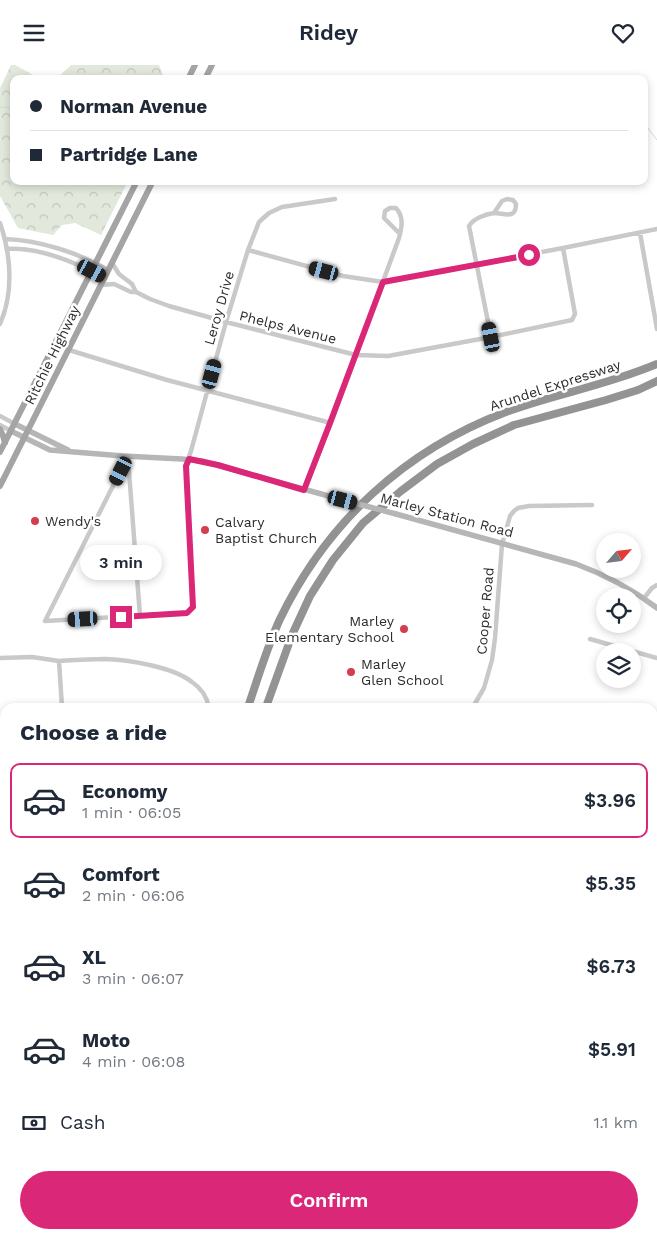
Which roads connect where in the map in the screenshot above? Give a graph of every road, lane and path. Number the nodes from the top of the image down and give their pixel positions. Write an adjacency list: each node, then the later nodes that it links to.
1 (134, 185): 13 (main road, Ritchie Highway)
2 (151, 185): 14 (main road, Ritchie Highway)
3 (336, 199): 12 (street, Leroy Drive)
4 (494, 213): 4 (street); 15 (street)
5 (0, 223): 9 (street)
6 (657, 229): 7 (street)
7 (640, 233): 11 (street); 22 (street)
8 (400, 234): 8 (street); 19 (street)
9 (5, 239): 10 (street); 13 (street)
10 (7, 249): 16 (street); 24 (street)
11 (564, 249): 15 (street); 26 (street, Phelps Avenue)
12 (248, 250): 19 (street); 23 (street, Leroy Drive)
13 (95, 263): 16 (main road, Ritchie Highway); 17 (street)
14 (112, 263): 17 (main road, Ritchie Highway); 21 (street, Phelps Avenue)
15 (477, 264): 19 (street); 26 (street)
16 (92, 271): 18 (street); 33 (main road, Ritchie Highway)
17 (108, 271): 18 (main road, Ritchie Highway)
18 (105, 278): 20 (main road, Ritchie Highway)
19 (383, 282): 28 (street)
20 (101, 285): 21 (street, Phelps Avenue); 27 (main road, Ritchie Highway)
21 (136, 291): 23 (street, Phelps Avenue)
22 (655, 306): 25 (street)
23 (226, 322): 28 (street, Phelps Avenue); 31 (street, Leroy Drive)
24 (0, 324)
25 (657, 329)
26 (491, 337): 28 (street, Phelps Avenue)
27 (69, 349): 31 (street); 38 (main road, Ritchie Highway)
28 (356, 355): 34 (street)
29 (657, 364): 59 (highway, Arundel Expressway)
30 (657, 381): 60 (highway, Arundel Expressway)
31 (208, 391): 34 (street); 44 (street, Leroy Drive)
32 (0, 416): 33 (street)
33 (15, 423): 37 (main road, Ritchie Highway); 38 (main road, Marley Station Road)
34 (330, 423): 46 (street)
35 (0, 425): 37 (street)
36 (0, 429): 40 (main road)
37 (11, 431): 39 (main road, Marley Station Road); 40 (main road, Ritchie Highway)
38 (28, 431): 39 (main road, Ritchie Highway); 42 (main road, Marley Station Road)
39 (24, 437): 42 (main road, Marley Station Road); 45 (main road, Ritchie Highway)
40 (5, 443): 41 (main road, Ritchie Highway)
41 (0, 452)
42 (72, 452): 43 (main road, Marley Station Road)
43 (128, 456): 44 (main road, Marley Station Road); 52 (street); 52 (street)
44 (189, 459): 46 (main road, Marley Station Road); 52 (street, Leroy Drive)
45 (0, 486)
46 (304, 490): 48 (main road, Marley Station Road, bridge)
47 (592, 505): 48 (street, Cooper Road)
48 (502, 543): 50 (main road, Marley Station Road); 61 (street, Cooper Road)
49 (657, 585): 50 (street)
50 (644, 598): 51 (main road, Marley Station Road)
51 (657, 608)
52 (140, 616)
53 (590, 639): 55 (street)
54 (0, 658): 56 (street)
55 (657, 658)
56 (59, 661): 57 (street); 58 (street)
57 (62, 703)
58 (208, 703)
59 (249, 703)
60 (267, 703)
61 (475, 703)

